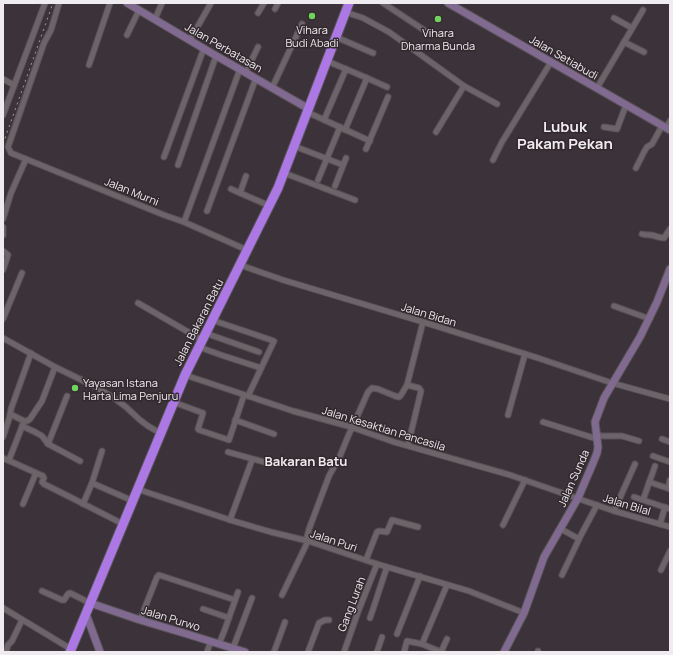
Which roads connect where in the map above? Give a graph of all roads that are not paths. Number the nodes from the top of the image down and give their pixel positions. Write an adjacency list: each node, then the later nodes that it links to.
1 (45, 3): 38 (street)
2 (59, 3): 60 (street, Jalan Murni)
3 (110, 3): 32 (street)
4 (129, 3): 13 (street, Jalan Perbatasan)
5 (162, 3): 17 (street)
6 (211, 3): 23 (street)
7 (264, 3): 15 (street)
8 (278, 3): 12 (street)
9 (383, 3): 20 (street)
10 (448, 3): 31 (street, Jalan Setiabudi)
11 (347, 7): 22 (highway, Jalan Bakaran Batu); 39 (street)
12 (275, 9)
13 (139, 10): 17 (street, Jalan Perbatasan); 21 (street)
14 (643, 10): 19 (street)
15 (258, 13)
16 (614, 18): 19 (street)
17 (155, 19): 23 (street, Jalan Perbatasan)
18 (302, 24): 41 (street)
19 (632, 28): 24 (street)
20 (427, 32)
21 (127, 35)
22 (336, 37): 28 (street); 30 (highway, Jalan Bakaran Batu)
23 (190, 40): 26 (street, Jalan Perbatasan)
24 (624, 42): 27 (street); 42 (street)
25 (258, 47): 34 (street)
26 (204, 48): 29 (street, Jalan Perbatasan); 57 (street)
27 (644, 52)
28 (373, 53)
29 (216, 56): 34 (street, Jalan Perbatasan); 62 (street)
30 (327, 61): 33 (street); 46 (highway, Jalan Bakaran Batu)
31 (551, 62): 42 (street, Jalan Setiabudi); 61 (street)
32 (89, 65)
33 (346, 69): 36 (street); 48 (street)
34 (243, 70): 35 (street, Jalan Perbatasan); 75 (street)
35 (256, 78): 41 (street, Jalan Perbatasan); 73 (street)
36 (367, 78): 40 (street); 52 (street)
37 (3, 80): 38 (street)
38 (14, 84): 47 (street)
39 (464, 86): 44 (street); 53 (street)
40 (386, 87)
41 (272, 88): 46 (street, Jalan Perbatasan)
42 (597, 88): 45 (street, Jalan Setiabudi)
43 (388, 97): 54 (street)
44 (497, 104)
45 (626, 105): 50 (street); 51 (street, Jalan Setiabudi)
46 (308, 111): 48 (street); 55 (highway, Jalan Bakaran Batu)
47 (3, 115)
48 (324, 120): 52 (street)
49 (670, 121): 51 (street)
50 (604, 127)
51 (666, 128): 64 (street)
52 (342, 129): 54 (street); 59 (street)
53 (436, 132)
54 (370, 141): 56 (street)
55 (294, 146): 59 (street); 65 (highway, Jalan Bakaran Batu)
56 (366, 149)
57 (164, 157)
58 (346, 158): 63 (street)
59 (327, 159): 63 (street); 67 (street)
60 (26, 160): 74 (street); 75 (street, Jalan Murni)
61 (494, 160)
62 (178, 165)
63 (343, 165): 68 (street)
64 (636, 168)
65 (284, 173): 71 (street); 72 (highway, Jalan Bakaran Batu)
66 (246, 176): 70 (street)
67 (318, 180)
68 (335, 186)
69 (231, 189): 70 (street)
70 (240, 193): 72 (street)
71 (355, 200)
72 (270, 206): 80 (highway, Jalan Bakaran Batu)
73 (207, 211)
74 (3, 219)
75 (184, 222): 80 (street, Jalan Murni)
76 (3, 227): 79 (street)
77 (670, 229): 78 (street)
78 (642, 234)
79 (3, 235)
80 (247, 250): 82 (highway, Jalan Bakaran Batu)
81 (3, 251): 84 (street)
82 (240, 265): 90 (highway, Jalan Bakaran Batu); 91 (street, Jalan Bidan)
83 (670, 269): 89 (street, Jalan Sunda)
84 (3, 270)
85 (22, 273): 88 (street)
86 (138, 303): 93 (street)
87 (614, 306): 89 (street)
88 (3, 319)
89 (650, 319): 100 (street, Jalan Sunda)
90 (212, 320): 93 (highway, Jalan Bakaran Batu); 98 (street)
91 (423, 322): 96 (street, Jalan Bidan); 101 (street)
92 (4, 340): 95 (street)
93 (202, 340): 94 (street); 98 (street); 99 (highway, Jalan Bakaran Batu)
94 (259, 352)
95 (31, 353): 97 (street); 106 (street)
96 (525, 354): 100 (street, Jalan Bidan); 107 (street)
97 (55, 367): 110 (street); 112 (street)
98 (261, 368): 102 (street)
99 (185, 375): 102 (street, Jalan Kesaktian Pancasila); 105 (highway, Jalan Bakaran Batu)
100 (612, 383): 104 (street, Jalan Bidan); 115 (street, Jalan Sunda)
101 (407, 385): 111 (street); 120 (street)
102 (246, 395): 108 (street); 111 (street, Jalan Kesaktian Pancasila)
103 (66, 396): 119 (street)
104 (670, 399)
105 (173, 402): 108 (street); 112 (highway, Jalan Bakaran Batu)
106 (10, 414): 110 (street); 114 (street)
107 (508, 415)
108 (235, 420): 113 (street)
109 (543, 422): 115 (street)
110 (23, 423): 119 (street); 125 (street)
111 (352, 428): 120 (street, Jalan Kesaktian Pancasila); 156 (street)
112 (160, 433): 137 (highway, Jalan Bakaran Batu)
113 (274, 434)
114 (3, 437)
115 (597, 437): 117 (street); 140 (street, Jalan Sunda)
116 (662, 439): 118 (street)
117 (639, 441)
118 (670, 442)
119 (48, 444): 127 (street)
120 (408, 446): 133 (street, Jalan Kesaktian Pancasila)
121 (102, 451): 136 (street)
122 (228, 452): 126 (street)
123 (653, 456): 128 (street)
124 (3, 458): 125 (street)
125 (9, 460): 132 (street)
126 (252, 460): 129 (street); 148 (street)
127 (80, 461)
128 (670, 461)
129 (264, 462)
130 (635, 464): 147 (street)
131 (655, 466): 135 (street)
132 (36, 473): 143 (street); 144 (street)
133 (525, 480): 140 (street, Jalan Kesaktian Pancasila); 151 (street)
134 (670, 480): 138 (street)
135 (649, 482): 138 (street); 141 (street)
136 (92, 483): 142 (street); 144 (street)
137 (137, 489): 142 (highway, Jalan Bakaran Batu); 148 (street, Jalan Puri)
138 (669, 489)
139 (634, 497): 141 (street)
140 (578, 498): 145 (street, Jalan Bilal); 154 (street, Jalan Sunda)
141 (643, 500): 146 (street)
142 (133, 501): 149 (highway, Jalan Bakaran Batu)
143 (22, 504)
144 (83, 504): 149 (street)
145 (597, 505): 147 (street, Jalan Bilal); 155 (street)
146 (668, 508): 150 (street)
147 (614, 511): 150 (street, Jalan Bilal)
148 (230, 520): 156 (street, Jalan Puri)
149 (123, 524): 170 (highway, Jalan Bakaran Batu)
150 (660, 524): 153 (street, Jalan Bilal)
151 (503, 525)
152 (418, 527): 158 (street)
153 (670, 528)
154 (561, 529): 155 (street); 173 (street, Jalan Sunda)
155 (579, 539): 162 (street)
156 (307, 541): 158 (street, Jalan Puri); 167 (street)
157 (670, 551): 161 (street)
158 (366, 560): 159 (street, Jalan Puri)
159 (377, 564): 160 (street, Jalan Puri); 196 (street, Gang Lurah)
160 (387, 567): 163 (street, Jalan Puri); 176 (street)
161 (661, 570)
162 (562, 575)
163 (420, 576): 164 (street, Jalan Puri); 181 (street)
164 (447, 585): 173 (street, Jalan Puri); 186 (street)
165 (42, 591): 170 (street)
166 (238, 592): 169 (street)
167 (282, 595)
168 (252, 598): 187 (street)
169 (235, 600): 175 (street); 178 (street)
170 (90, 603): 174 (highway, Jalan Bakaran Batu); 178 (street, Jalan Purwo)
171 (3, 608): 177 (street)
172 (203, 609): 175 (street)
173 (524, 613): 188 (street, Jalan Sunda)
174 (86, 614): 189 (highway, Jalan Bakaran Batu); 191 (street)
175 (229, 618): 185 (street)
176 (370, 618)
177 (22, 620): 189 (street); 190 (street)
178 (140, 620): 184 (street, Jalan Purwo)
179 (329, 620): 195 (street)
180 (285, 622): 194 (street)
181 (397, 634)
182 (382, 637): 197 (street)
183 (447, 639): 186 (street)
184 (211, 641): 185 (street, Jalan Purwo); 192 (street)
185 (219, 644): 187 (street, Jalan Purwo)
186 (422, 644): 198 (street)
187 (233, 648): 193 (street, Jalan Purwo)
188 (505, 650)
189 (70, 651)
190 (6, 652)
191 (100, 652)
192 (207, 652)
193 (246, 652)
194 (274, 652)
195 (308, 652)
196 (344, 652)
197 (377, 652)
198 (404, 652)

